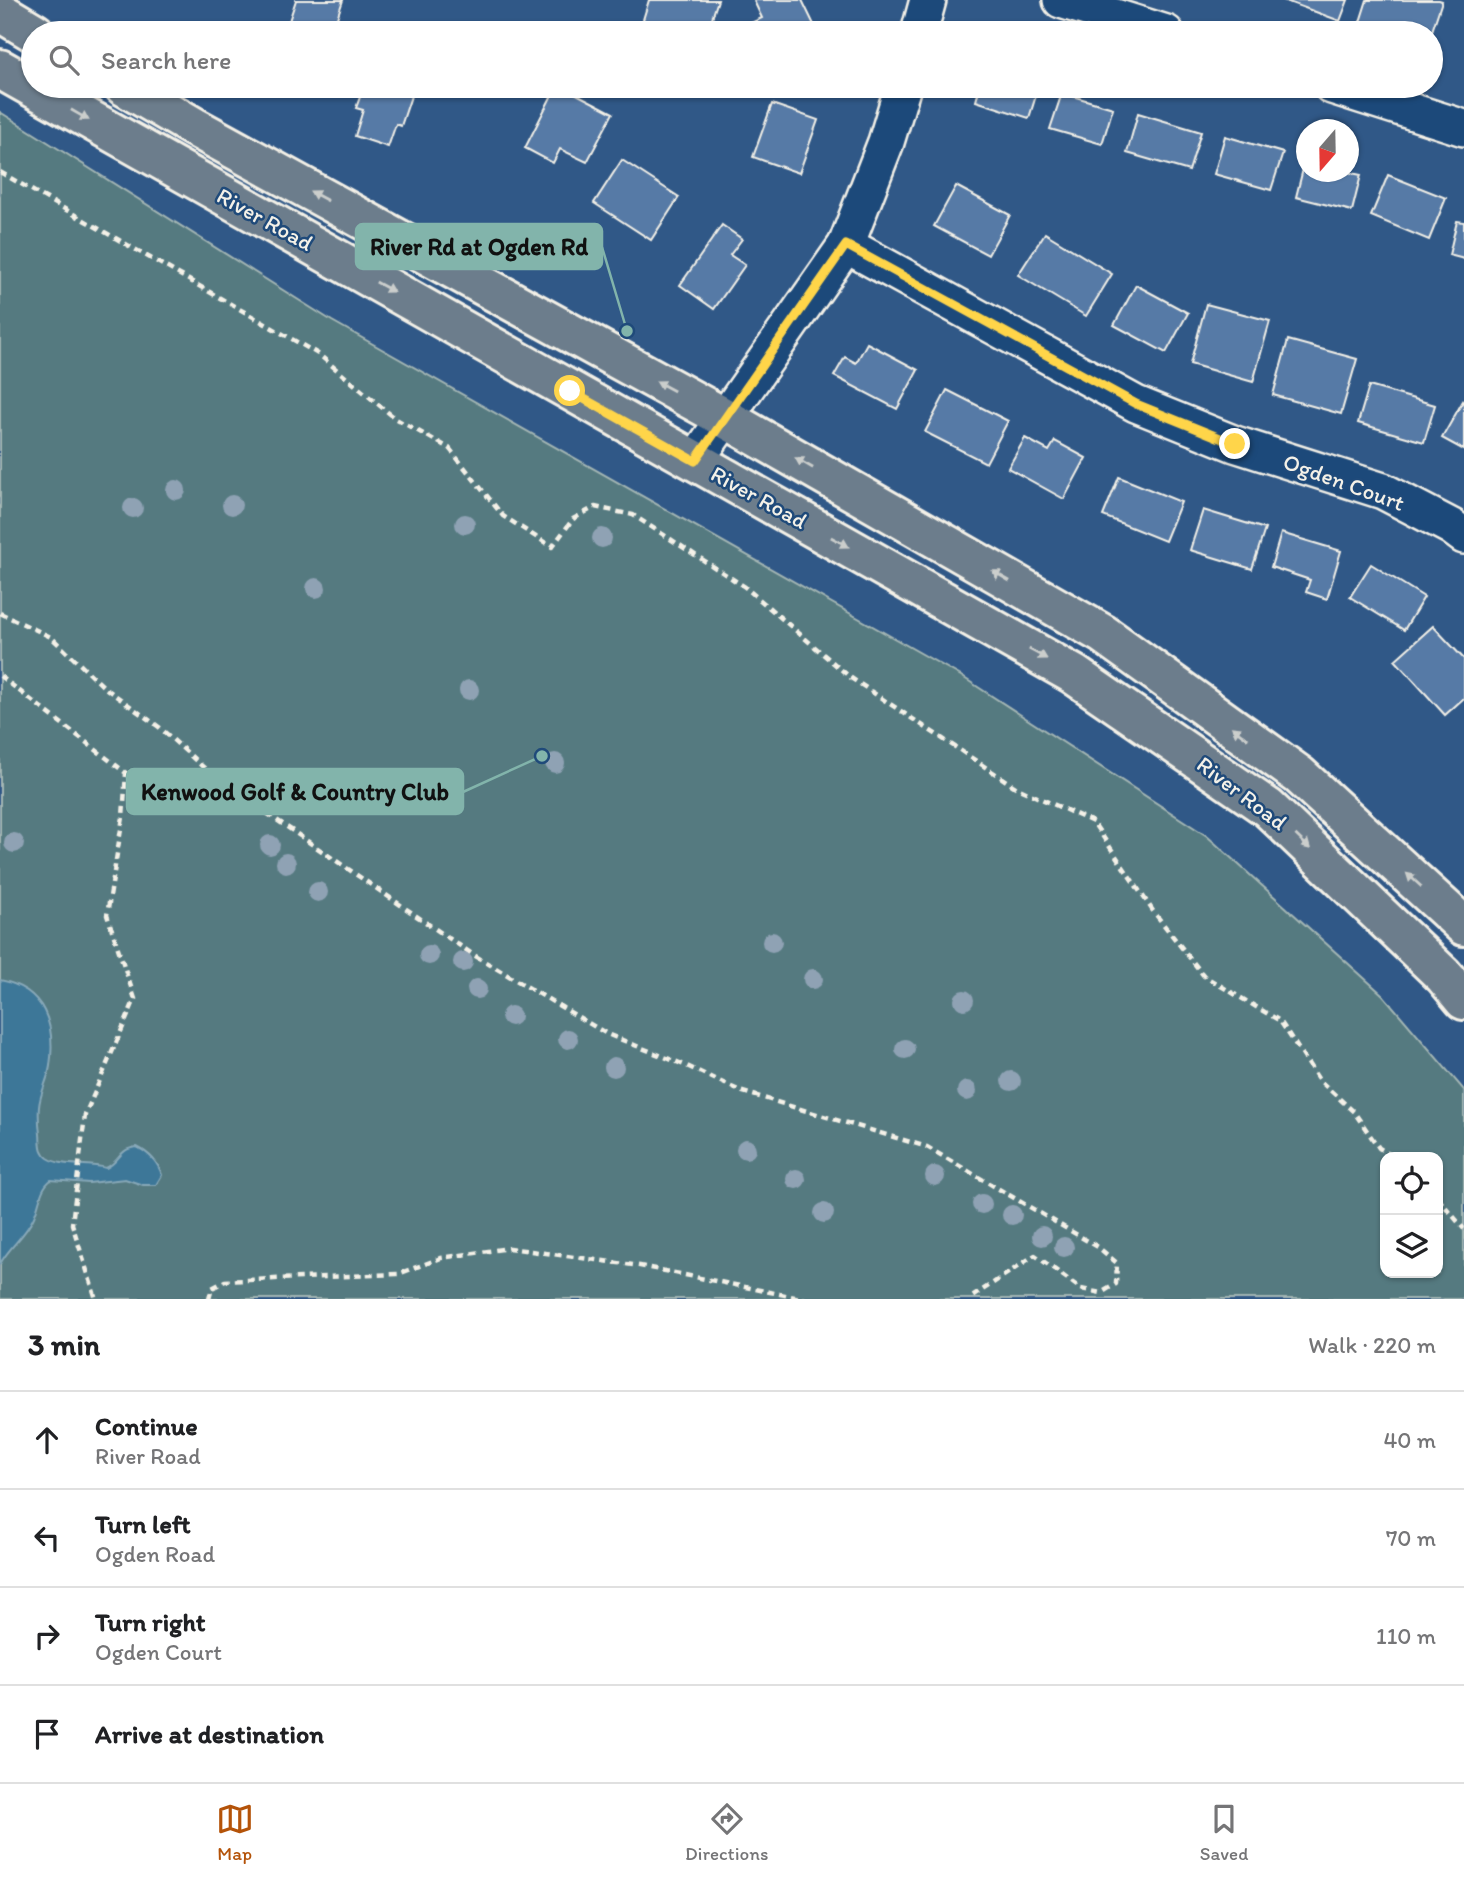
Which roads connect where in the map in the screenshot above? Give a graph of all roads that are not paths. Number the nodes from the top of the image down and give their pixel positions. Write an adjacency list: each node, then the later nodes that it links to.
1 (928, 0): 4 (street)
2 (1061, 0): 5 (street)
3 (0, 12): 6 (main road)
4 (922, 21)
5 (1128, 21)
6 (21, 25)
7 (0, 69): 8 (main road, River Road, one-way to 8)
8 (21, 81)
9 (51, 98): 16 (main road, River Road, one-way to 16)
10 (144, 98): 15 (main road, River Road, one-way to 10)
11 (899, 98): 14 (street)
12 (1370, 98): 13 (street)
13 (1464, 128)
14 (846, 245): 15 (street); 17 (street, Ogden Court)
15 (725, 418): 16 (street); 18 (main road, River Road, one-way to 15)
16 (695, 461): 19 (main road, River Road, one-way to 19)
17 (1464, 536)
18 (1464, 926)
19 (1464, 1000)

